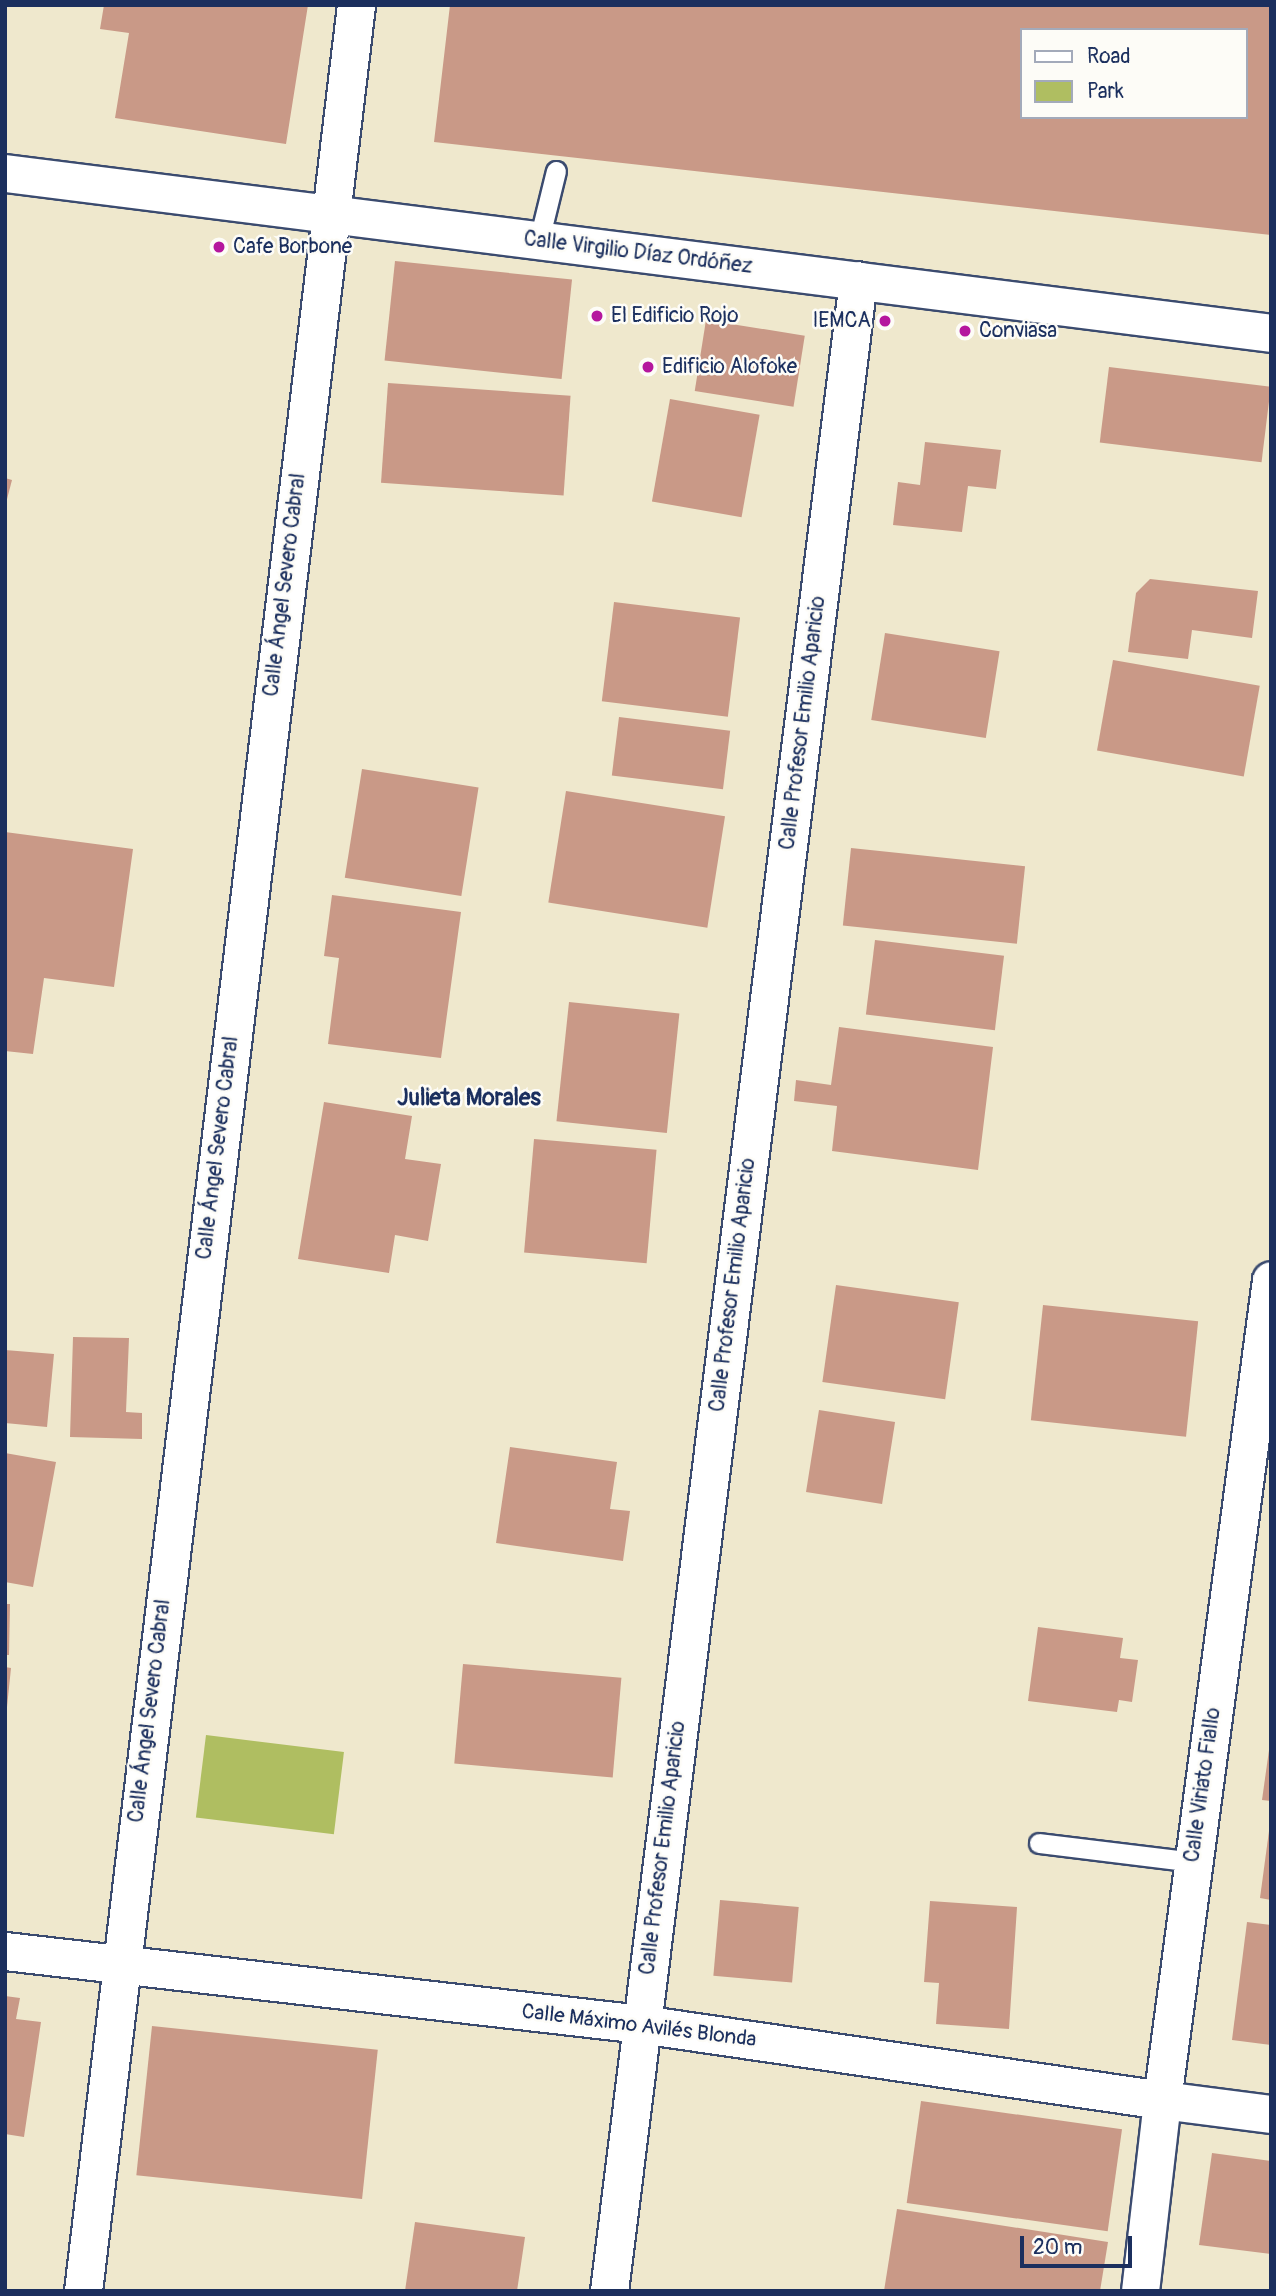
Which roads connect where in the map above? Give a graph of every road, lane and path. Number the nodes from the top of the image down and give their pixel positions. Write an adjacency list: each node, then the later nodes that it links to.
1 (356, 5): 4 (street, Calle Ángel Severo Cabral)
2 (556, 171): 5 (lane)
3 (5, 173): 4 (street, Calle Virgilio Díaz Ordóñez)
4 (329, 214): 5 (street, Calle Virgilio Díaz Ordóñez); 12 (street, Calle Ángel Severo Cabral)
5 (539, 240): 6 (street, Calle Virgilio Díaz Ordóñez)
6 (858, 280): 7 (street, Calle Virgilio Díaz Ordóñez); 13 (street, Calle Profesor Emilio Aparicio)
7 (1271, 333)
8 (1271, 1280): 10 (street, Calle Viriato Fiallo)
9 (1039, 1843): 10 (lane)
10 (1193, 1862): 14 (street, Calle Viriato Fiallo)
11 (5, 1951): 12 (street, Calle Máximo Avilés Blonda)
12 (120, 1965): 13 (street, Calle Máximo Avilés Blonda); 16 (street, Calle Ángel Severo Cabral)
13 (641, 2024): 14 (street, Calle Máximo Avilés Blonda); 17 (street, Calle Profesor Emilio Aparicio)
14 (1161, 2101): 15 (street, Calle Máximo Avilés Blonda); 18 (street, Calle Viriato Fiallo)
15 (1271, 2113)
16 (83, 2291)
17 (609, 2291)
18 (1140, 2291)

